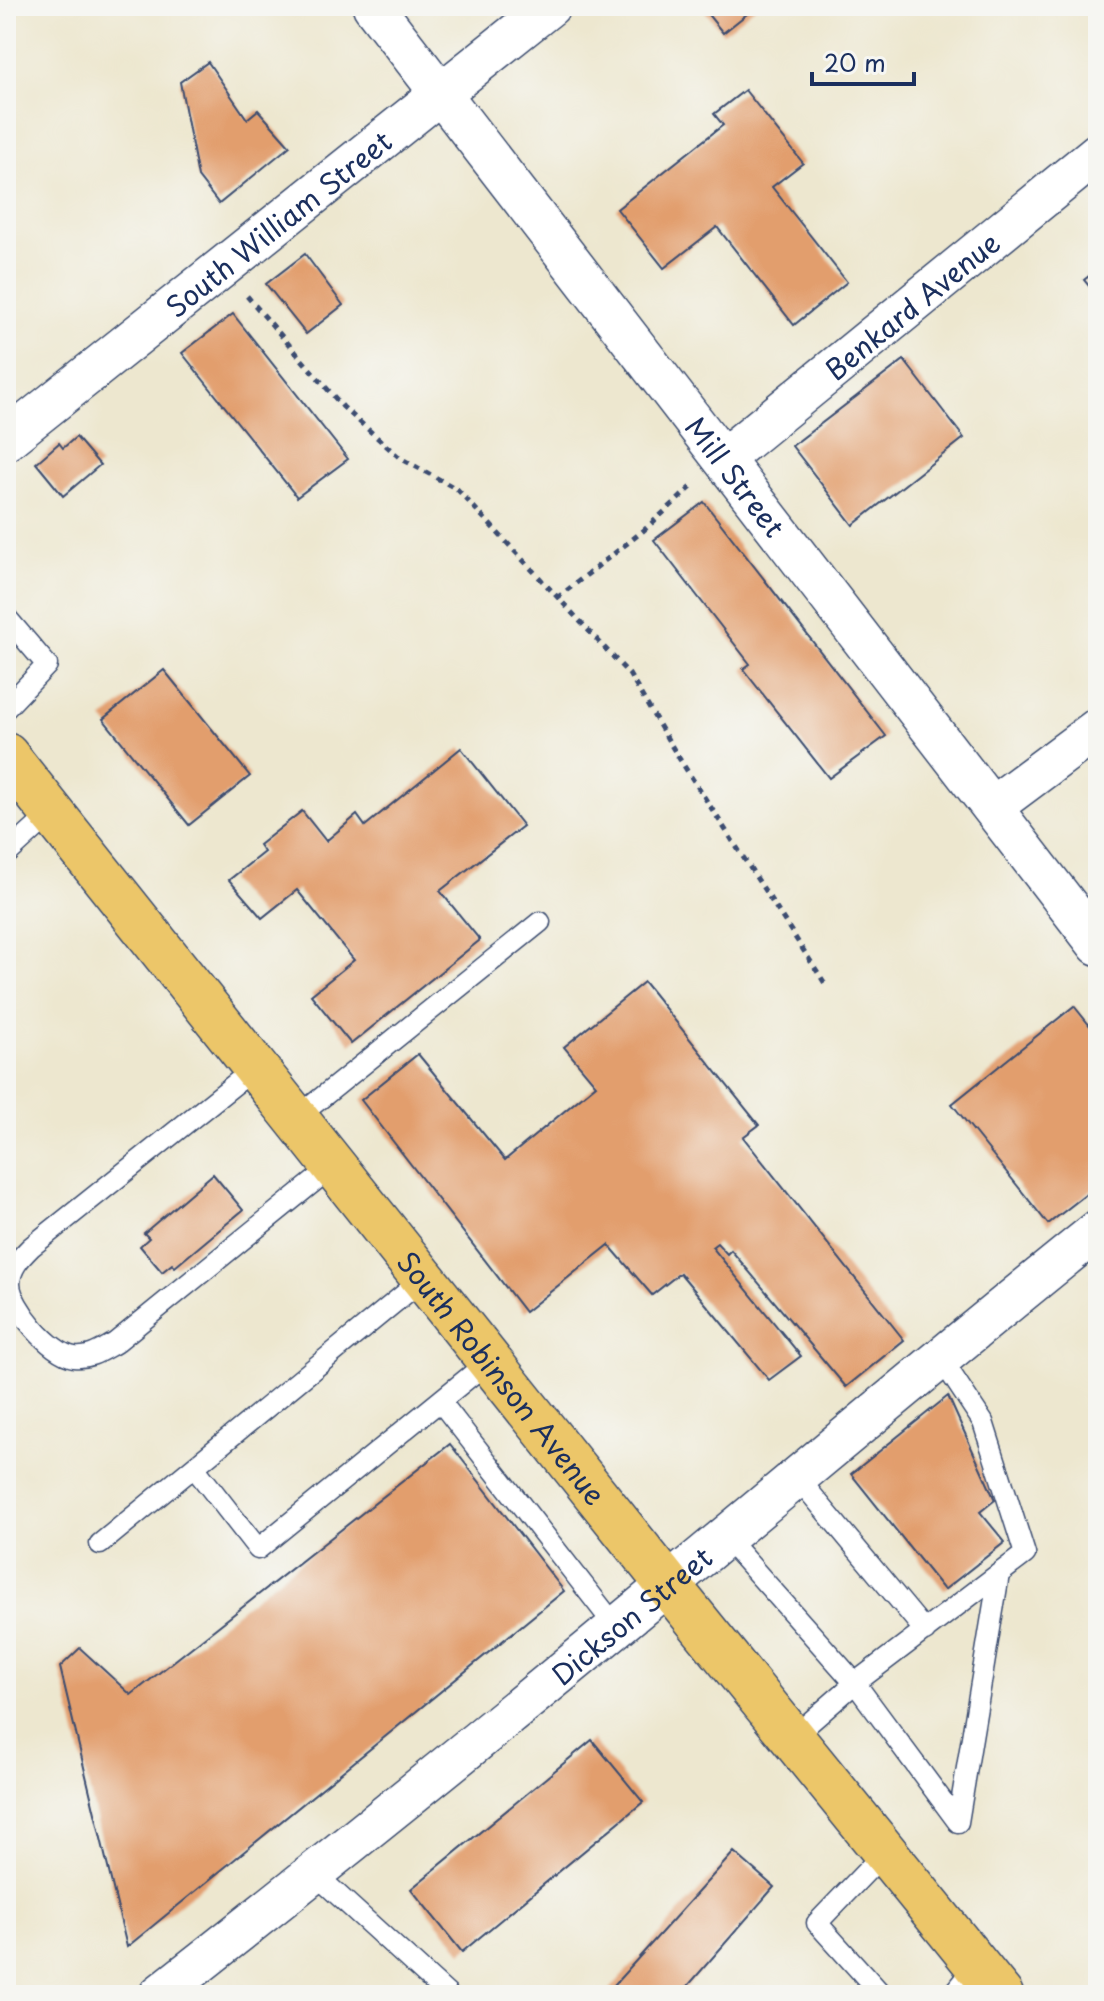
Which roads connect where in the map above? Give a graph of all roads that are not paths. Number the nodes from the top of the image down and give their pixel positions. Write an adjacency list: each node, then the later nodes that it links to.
1 (373, 6): 3 (street, Mill Street)
2 (550, 6): 3 (street, South William Street)
3 (441, 94): 5 (street, South William Street); 6 (street, Mill Street)
4 (1098, 153): 6 (street, Benkard Avenue)
5 (6, 440)
6 (724, 458): 11 (street, Mill Street)
7 (6, 617): 8 (lane)
8 (6, 708)
9 (1098, 728): 11 (street)
10 (6, 755): 12 (highway, South Robinson Avenue)
11 (992, 807): 15 (street, Mill Street)
12 (53, 812): 13 (lane); 16 (highway, South Robinson Avenue)
13 (6, 855)
14 (540, 922): 17 (lane)
15 (1098, 945)
16 (255, 1068): 17 (highway, South Robinson Avenue); 18 (lane)
17 (295, 1119): 18 (highway, South Robinson Avenue)
18 (333, 1166): 20 (highway, South Robinson Avenue)
19 (1098, 1230): 21 (street, Dickson Street)
20 (423, 1279): 22 (highway, South Robinson Avenue); 24 (lane)
21 (940, 1357): 25 (street, Dickson Street); 28 (lane)
22 (489, 1361): 23 (lane); 29 (highway, South Robinson Avenue)
23 (440, 1401): 24 (lane); 30 (lane)
24 (194, 1467): 27 (lane)
25 (797, 1477): 26 (street, Dickson Street); 31 (lane)
26 (725, 1537): 29 (street, Dickson Street); 32 (lane)
27 (100, 1544)
28 (999, 1574): 31 (lane); 32 (lane)
29 (668, 1585): 30 (street, Dickson Street); 33 (highway, South Robinson Avenue)
30 (616, 1627): 35 (street, Dickson Street)
31 (925, 1631): 32 (lane)
32 (855, 1683): 33 (lane)
33 (792, 1738): 34 (highway, South Robinson Avenue)
34 (885, 1852): 36 (highway, South Robinson Avenue); 39 (lane)
35 (314, 1873): 37 (street, Dickson Street); 38 (lane)
36 (977, 1985)
37 (159, 1995)
38 (448, 1995)
39 (882, 1995)

